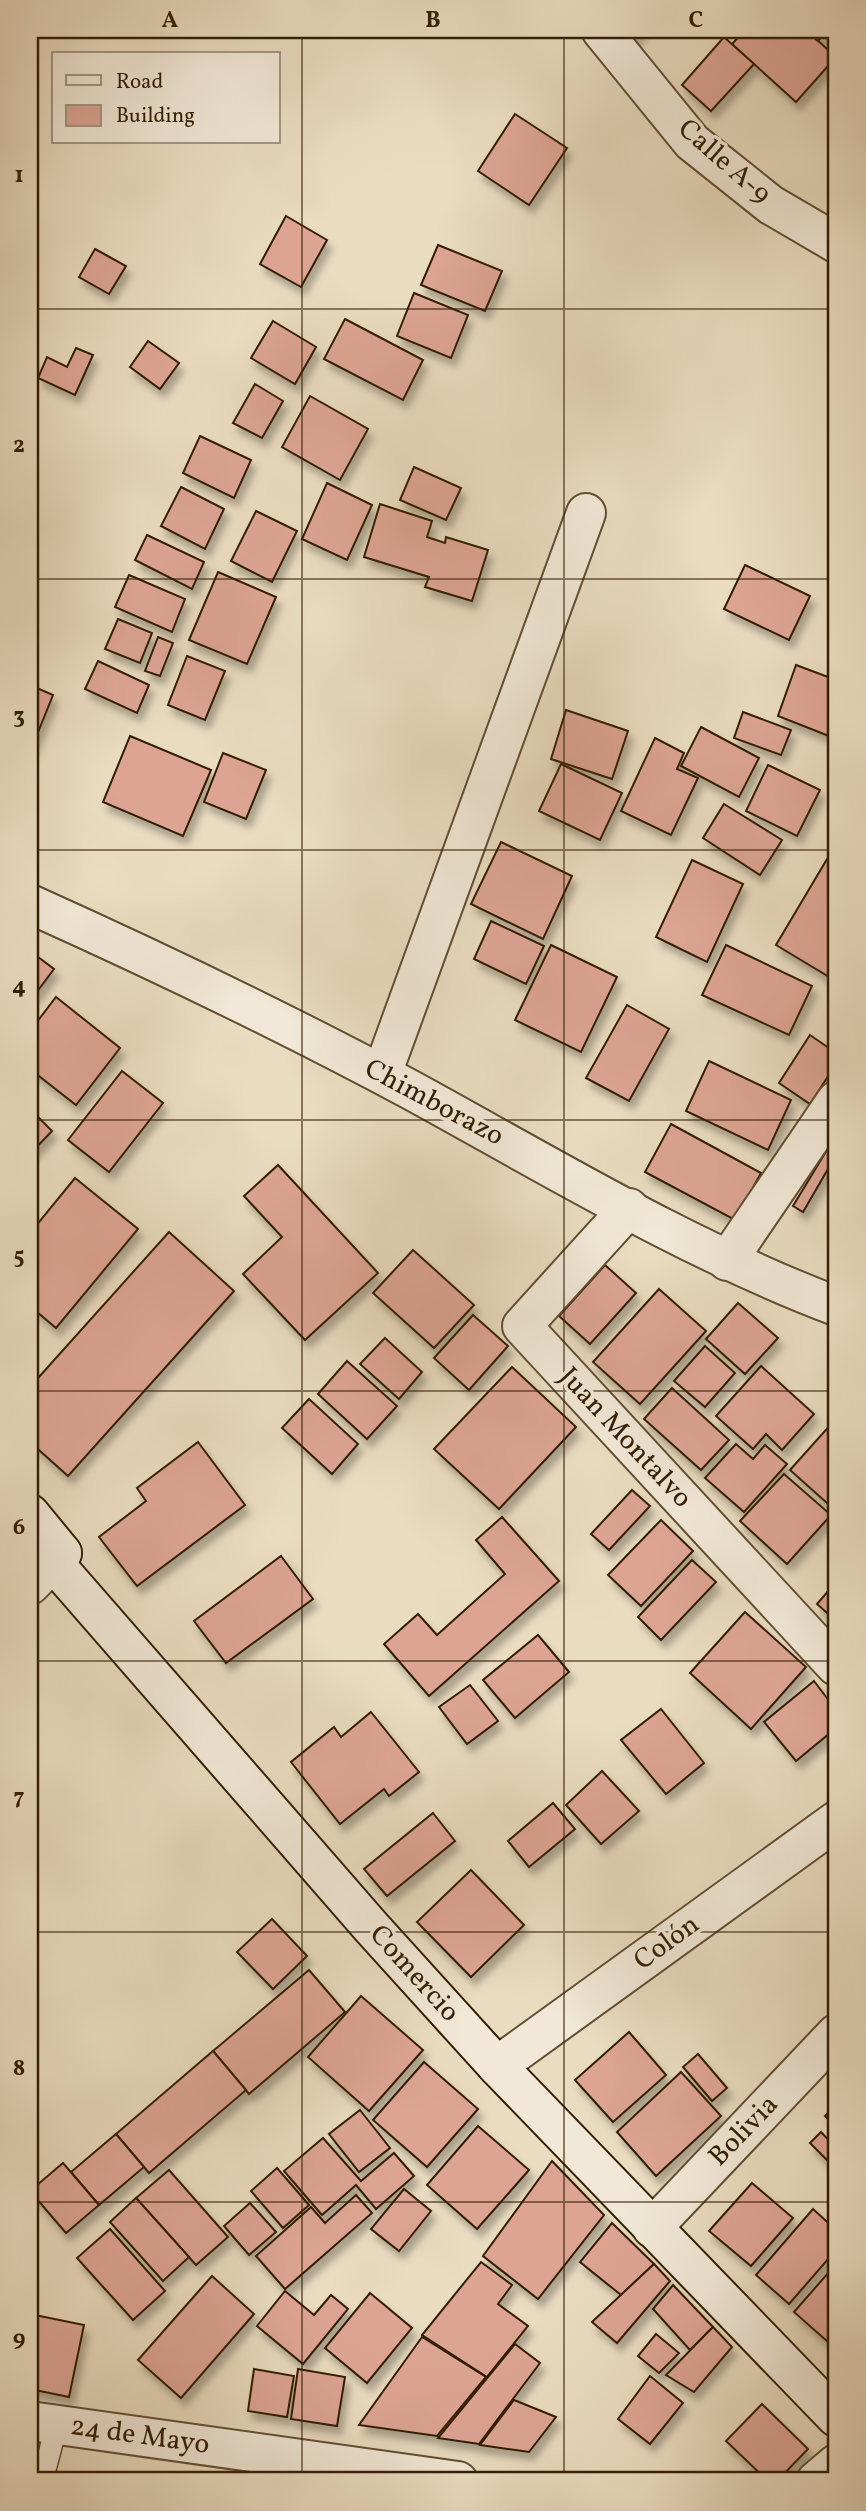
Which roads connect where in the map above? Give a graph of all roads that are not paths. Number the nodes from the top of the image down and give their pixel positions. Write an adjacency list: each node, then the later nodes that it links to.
1 (601, 30): 2 (street, Calle A-9)
2 (836, 243)
3 (586, 513): 5 (street)
4 (30, 904): 5 (street, Chimborazo)
5 (382, 1074): 7 (street, Chimborazo)
6 (836, 1101): 8 (street)
7 (629, 1208): 8 (street, Chimborazo); 12 (street, Juan Montalvo)
8 (727, 1261): 9 (street, Chimborazo)
9 (836, 1306)
10 (30, 1514): 11 (street, Comercio)
11 (48, 1567): 15 (street, Comercio)
12 (836, 1666)
13 (836, 1821): 15 (street, Colón)
14 (836, 2034): 16 (street, Bolivia)
15 (497, 2066): 16 (street, Comercio)
16 (652, 2228): 17 (street, Comercio)
17 (836, 2417)
18 (43, 2423): 19 (street, 24 de Mayo); 22 (lane)
19 (229, 2449): 21 (street, 24 de Mayo); 23 (street)
20 (836, 2466): 25 (street); 26 (street)
21 (313, 2471): 24 (street, 24 de Mayo)
22 (42, 2481)
23 (256, 2481)
24 (458, 2481)
25 (816, 2481)
26 (822, 2481)

